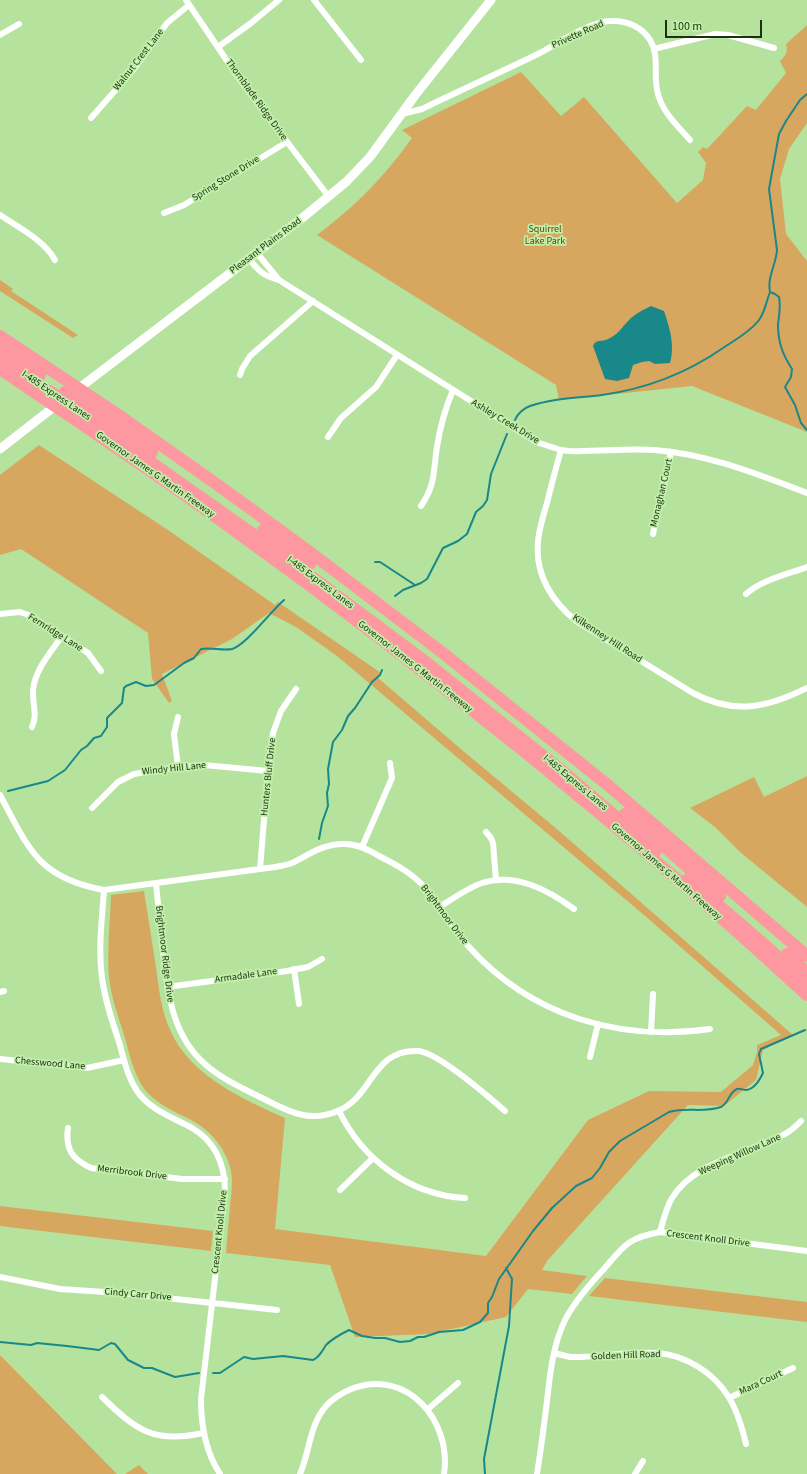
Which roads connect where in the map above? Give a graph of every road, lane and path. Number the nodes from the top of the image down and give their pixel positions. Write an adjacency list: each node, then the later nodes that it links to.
1 (279, 0): 7 (street)
2 (314, 0): 10 (street)
3 (491, 0): 11 (street, Pleasant Plains Road)
4 (188, 2): 7 (street, Thornblade Ridge Drive); 12 (street, Walnut Crest Lane)
5 (19, 24): 6 (street)
6 (0, 35)
7 (218, 47): 14 (street, Thornblade Ridge Drive)
8 (774, 48): 9 (street)
9 (654, 49): 11 (street, Privette Road); 13 (street, Privette Road)
10 (361, 60)
11 (402, 114): 15 (street, Pleasant Plains Road)
12 (91, 118)
13 (690, 140)
14 (287, 142): 15 (street, Thornblade Ridge Drive); 16 (street, Spring Stone Drive)
15 (329, 197): 18 (street, Pleasant Plains Road)
16 (164, 213)
17 (0, 215): 20 (street)
18 (257, 253): 19 (street, Pleasant Plains Road); 21 (street, Ashley Creek Drive)
19 (250, 259): 21 (street, Ashley Creek Drive); 33 (street, Pleasant Plains Road)
20 (55, 260)
21 (278, 280): 22 (street, Ashley Creek Drive)
22 (313, 302): 25 (street, Ashley Creek Drive); 29 (street)
23 (0, 336): 61 (highway)
24 (0, 348): 64 (highway, I-485 Express Lanes)
25 (397, 354): 30 (street, Ashley Creek Drive); 32 (street)
26 (0, 359): 28 (highway, I-485 Express Lanes)
27 (0, 369): 31 (highway, Governor James G Martin Freeway)
28 (20, 372): 31 (highway); 65 (highway, I-485 Express Lanes)
29 (240, 374)
30 (453, 390): 34 (street, Ashley Creek Drive); 37 (street)
31 (88, 429): 68 (highway, Governor James G Martin Freeway)
32 (328, 437)
33 (0, 450)
34 (561, 450): 35 (street, Ashley Creek Drive); 44 (street, Kilkenney Hill Road)
35 (671, 452): 36 (street, Ashley Creek Drive); 38 (street, Monaghan Court)
36 (807, 493)
37 (421, 506)
38 (653, 534)
39 (807, 567): 40 (street)
40 (746, 594)
41 (0, 614): 42 (street, Fernridge Lane)
42 (62, 636): 43 (street, Fernridge Lane); 47 (street)
43 (101, 671)
44 (807, 688)
45 (296, 690): 50 (street, Hunters Bluff Drive)
46 (178, 717): 49 (street)
47 (32, 727)
48 (390, 763): 54 (street)
49 (178, 767): 50 (street, Windy Hill Lane); 52 (street, Windy Hill Lane)
50 (268, 771): 55 (street, Hunters Bluff Drive)
51 (0, 795): 58 (street, Brightmoor Drive)
52 (92, 808)
53 (486, 832): 56 (street)
54 (362, 847): 55 (street, Brightmoor Drive); 59 (street, Brightmoor Drive)
55 (260, 869): 57 (street, Brightmoor Drive)
56 (496, 880): 59 (street); 60 (street)
57 (156, 883): 58 (street, Brightmoor Drive); 66 (street, Brightmoor Ridge Drive)
58 (104, 890): 75 (street, Crescent Knoll Drive)
59 (439, 907): 70 (street, Brightmoor Drive)
60 (574, 909)
61 (807, 956)
62 (322, 958): 63 (street, Armadale Lane)
63 (294, 969): 66 (street, Armadale Lane); 69 (street)
64 (807, 972)
65 (807, 984)
66 (167, 987): 76 (street, Brightmoor Ridge Drive)
67 (653, 994): 72 (street)
68 (807, 995)
69 (299, 1004)
70 (598, 1024): 72 (street, Brightmoor Drive); 73 (street)
71 (710, 1029): 72 (street, Brightmoor Drive)
72 (651, 1032)
73 (590, 1057)
74 (0, 1059): 75 (street, Chesswood Lane)
75 (124, 1060): 81 (street, Crescent Knoll Drive)
76 (339, 1111): 77 (street, Brightmoor Ridge Drive); 80 (street)
77 (505, 1111)
78 (801, 1121): 84 (street, Weeping Willow Lane)
79 (68, 1128): 81 (street, Merribrook Drive)
80 (373, 1158): 82 (street); 83 (street)
81 (225, 1179): 87 (street, Crescent Knoll Drive)
82 (340, 1190)
83 (465, 1198)
84 (660, 1232): 85 (street, Crescent Knoll Drive); 89 (street, Crescent Knoll Drive)
85 (807, 1251)
86 (0, 1277): 87 (street, Cindy Carr Drive)
87 (213, 1303): 88 (street, Cindy Carr Drive); 95 (street, Crescent Knoll Drive)
88 (277, 1310)
89 (554, 1353): 93 (street, Golden Hill Road); 101 (street, Crescent Knoll Drive)
90 (793, 1368): 93 (street, Mara Court)
91 (458, 1383): 94 (street)
92 (102, 1397): 95 (street)
93 (729, 1398): 96 (street, Golden Hill Road)
94 (428, 1410): 99 (street); 100 (street)
95 (203, 1433): 98 (street, Crescent Knoll Drive)
96 (746, 1444)
97 (643, 1461): 102 (street)
98 (220, 1474)
99 (300, 1474)
100 (444, 1474)
101 (537, 1474)
102 (635, 1474)

